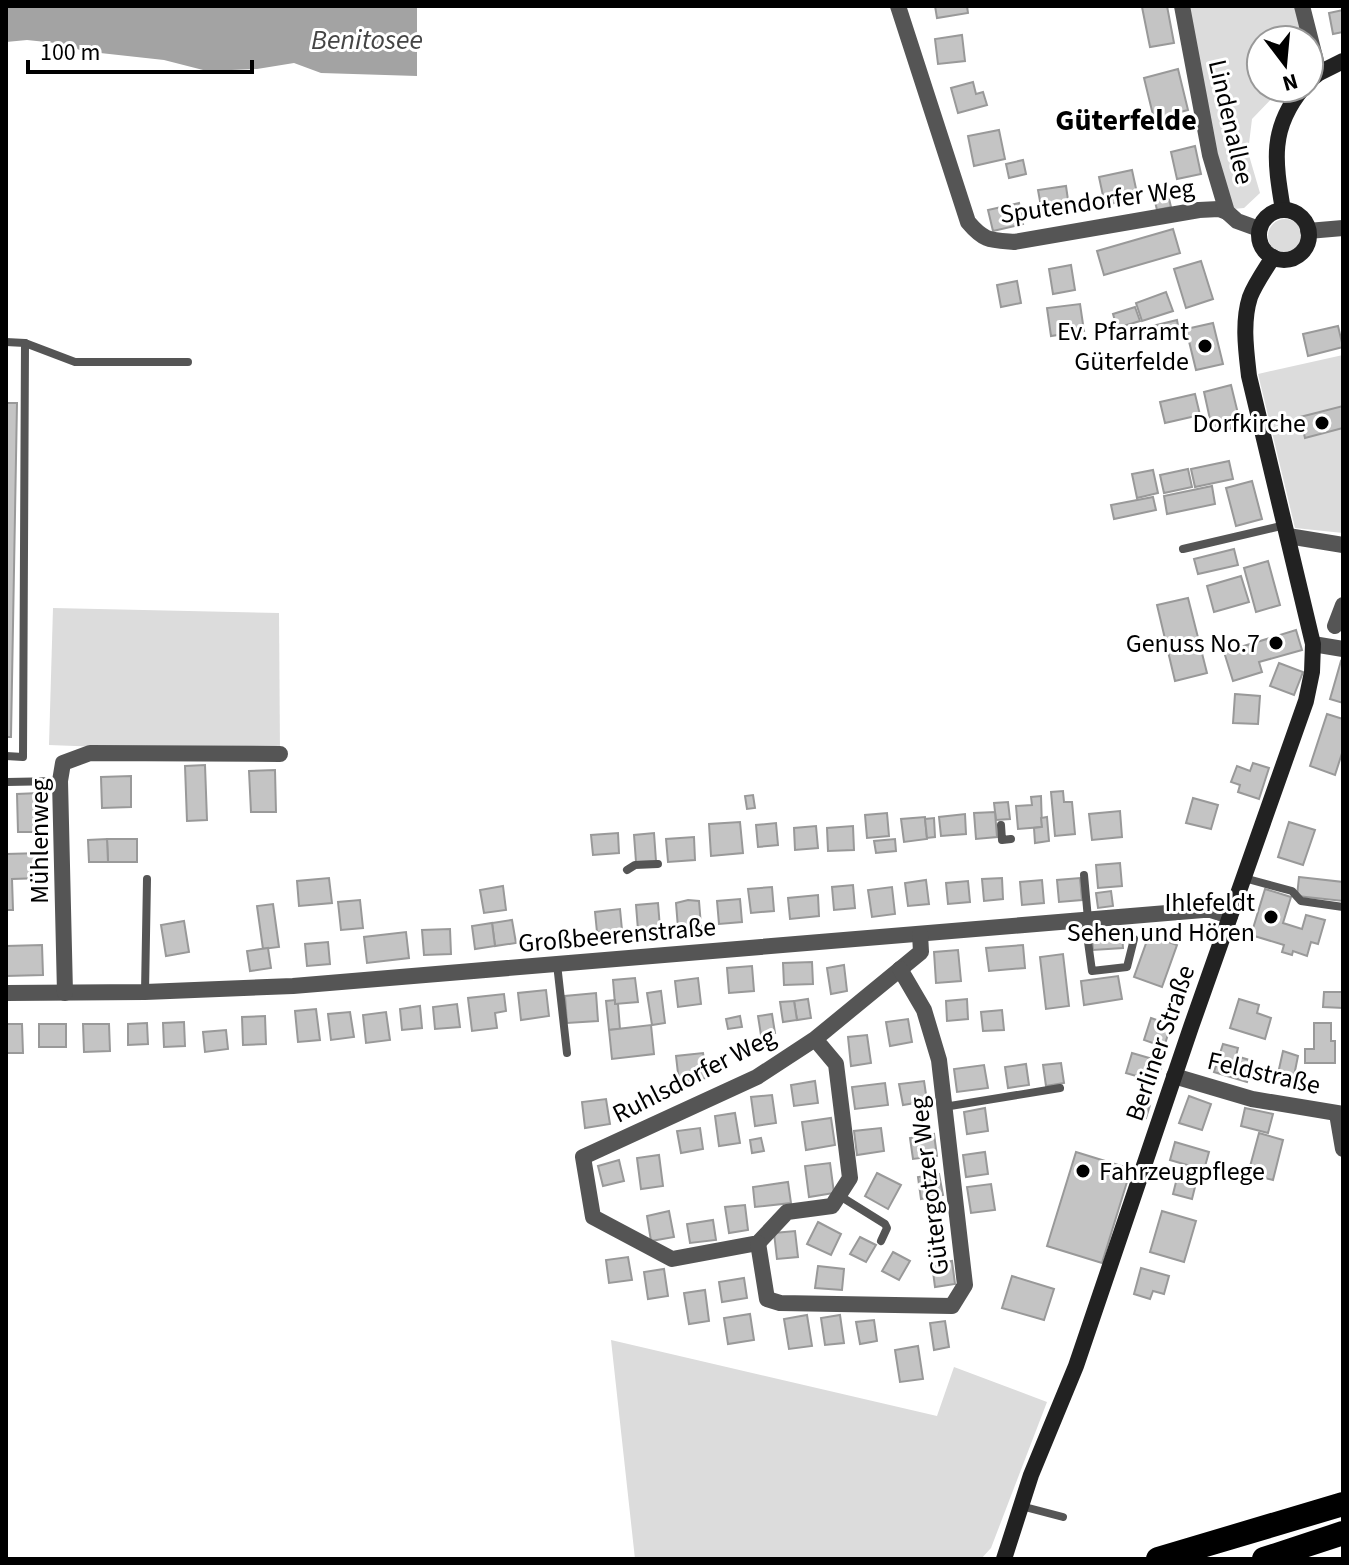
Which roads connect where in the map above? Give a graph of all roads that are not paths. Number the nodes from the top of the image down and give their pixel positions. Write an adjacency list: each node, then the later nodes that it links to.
1 (898, 6): 7 (street, Sputendorfer Weg)
2 (1182, 6): 7 (street, Lindenallee)
3 (1343, 61): 4 (main road)
4 (1325, 71)
5 (1291, 104): 6 (main road)
6 (1283, 210): 9 (main road); 10 (main road)
7 (1227, 212): 9 (street, Lindenallee)
8 (1343, 228): 10 (street)
9 (1259, 229): 11 (main road)
10 (1308, 231): 11 (main road)
11 (1273, 257): 15 (main road, Berliner Straße)
12 (6, 342): 13 (lane)
13 (25, 343): 14 (lane); 23 (lane)
14 (188, 362)
15 (1287, 531): 16 (street); 17 (lane); 20 (main road, Berliner Straße)
16 (1343, 545)
17 (1183, 549)
18 (1343, 605): 19 (street)
19 (1335, 626)
20 (1313, 644): 21 (street); 31 (main road, Berliner Straße)
21 (1343, 649)
22 (280, 754): 24 (street, Mühlenweg)
23 (6, 756)
24 (60, 781): 25 (lane); 42 (street, Mühlenweg)
25 (7, 782)
26 (1001, 825): 27 (lane)
27 (1011, 839)
28 (658, 864): 29 (lane)
29 (627, 870)
30 (1084, 875): 35 (lane)
31 (1244, 878): 33 (lane); 34 (main road, Berliner Straße)
32 (147, 879): 40 (lane)
33 (1343, 907)
34 (1230, 916): 35 (street, Großbeerenstraße); 45 (main road, Berliner Straße)
35 (1086, 920): 36 (street, Großbeerenstraße); 37 (lane)
36 (920, 934): 38 (street, Großbeerenstraße); 39 (street, Ruhlsdorfer Weg)
37 (1134, 939)
38 (557, 964): 40 (street, Großbeerenstraße); 44 (lane)
39 (900, 969): 43 (street, Ruhlsdorfer Weg); 47 (street, Gütergotzer Weg)
40 (145, 992): 42 (street, Großbeerenstraße)
41 (6, 993): 42 (street, Großbeerenstraße)
42 (65, 993)
43 (815, 1039): 50 (street); 52 (street, Ruhlsdorfer Weg)
44 (567, 1053)
45 (1174, 1076): 48 (street, Feldstraße); 54 (main road, Berliner Straße)
46 (1060, 1088): 47 (lane)
47 (944, 1107): 52 (street, Gütergotzer Weg)
48 (1340, 1114): 49 (street)
49 (1343, 1149)
50 (839, 1195): 51 (lane); 52 (street)
51 (881, 1241)
52 (758, 1243)
53 (1343, 1504): 58 (highway)
54 (1021, 1506): 55 (lane); 57 (main road, Berliner Straße)
55 (1063, 1517)
56 (1343, 1533): 59 (highway)
57 (1004, 1559)
58 (1158, 1559)
59 (1264, 1559)

